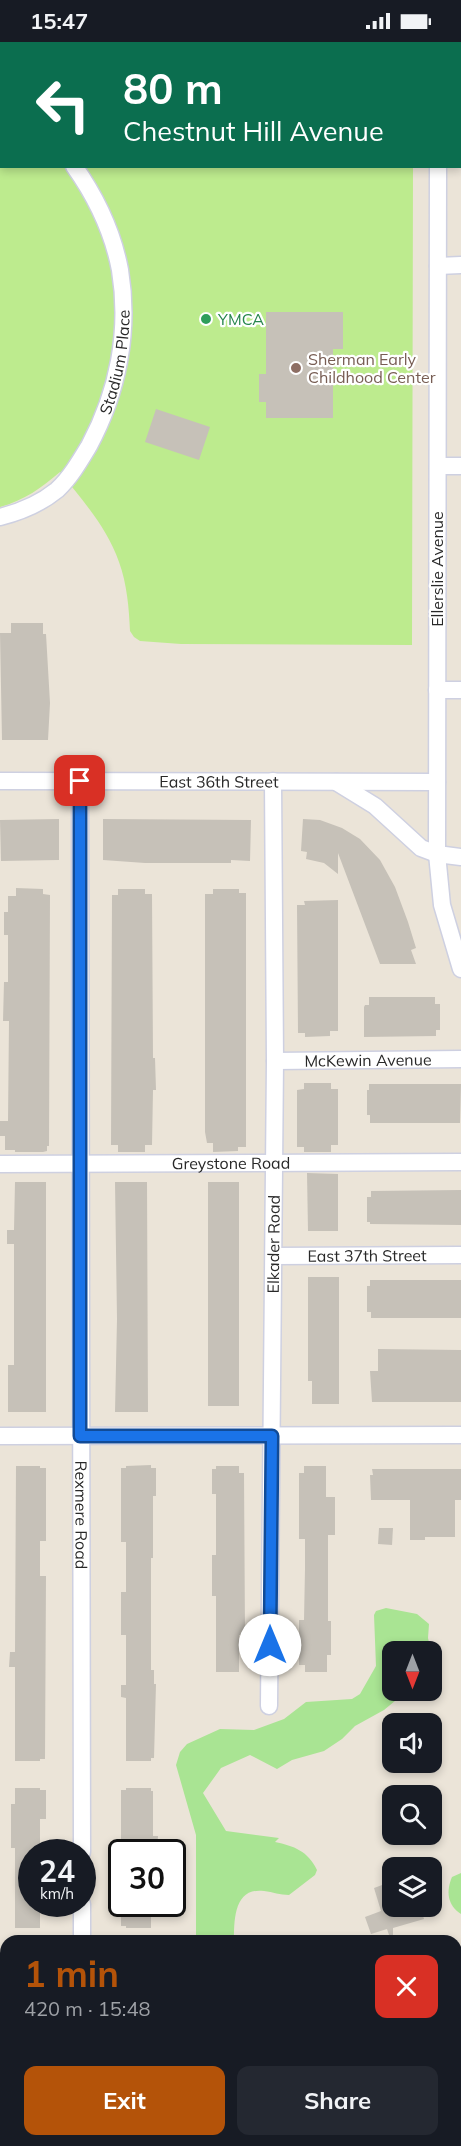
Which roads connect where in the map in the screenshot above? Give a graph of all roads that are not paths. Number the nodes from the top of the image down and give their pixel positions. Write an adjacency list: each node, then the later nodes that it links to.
1 (75, 168): 7 (street, Stadium Place)
2 (438, 168): 4 (street, Ellerslie Avenue)
3 (461, 265): 4 (street)
4 (438, 266): 5 (street, Ellerslie Avenue)
5 (438, 466): 6 (street); 8 (street, Ellerslie Avenue)
6 (461, 466)
7 (0, 518)
8 (437, 690): 9 (street); 14 (street, Ellerslie Avenue)
9 (461, 690)
10 (0, 781): 11 (street, East 36th Street)
11 (80, 781): 12 (street, East 36th Street); 21 (street, Rexmere Road)
12 (273, 781): 13 (street, East 36th Street); 19 (street, Elkader Road)
13 (335, 781): 14 (street, East 36th Street); 15 (street)
14 (437, 782): 15 (street, Ellerslie Avenue)
15 (437, 854): 16 (street); 17 (street, Ellerslie Avenue)
16 (461, 857)
17 (461, 969)
18 (461, 1059): 19 (street, McKewin Avenue)
19 (275, 1061): 22 (street, Elkader Road)
20 (461, 1162): 22 (street, Greystone Road)
21 (80, 1163): 22 (street, Greystone Road); 23 (street, Greystone Road); 28 (street, Rexmere Road)
22 (273, 1163): 25 (street, Elkader Road)
23 (0, 1164)
24 (461, 1255): 25 (street, East 37th Street)
25 (274, 1256): 29 (street, Elkader Road)
26 (461, 1435): 29 (street)
27 (0, 1436): 28 (street)
28 (80, 1436): 29 (street); 31 (street, Rexmere Road)
29 (272, 1436): 30 (street, Elkader Road)
30 (269, 1706)
31 (82, 1839)
32 (82, 1917): 33 (street)
33 (82, 1935)

